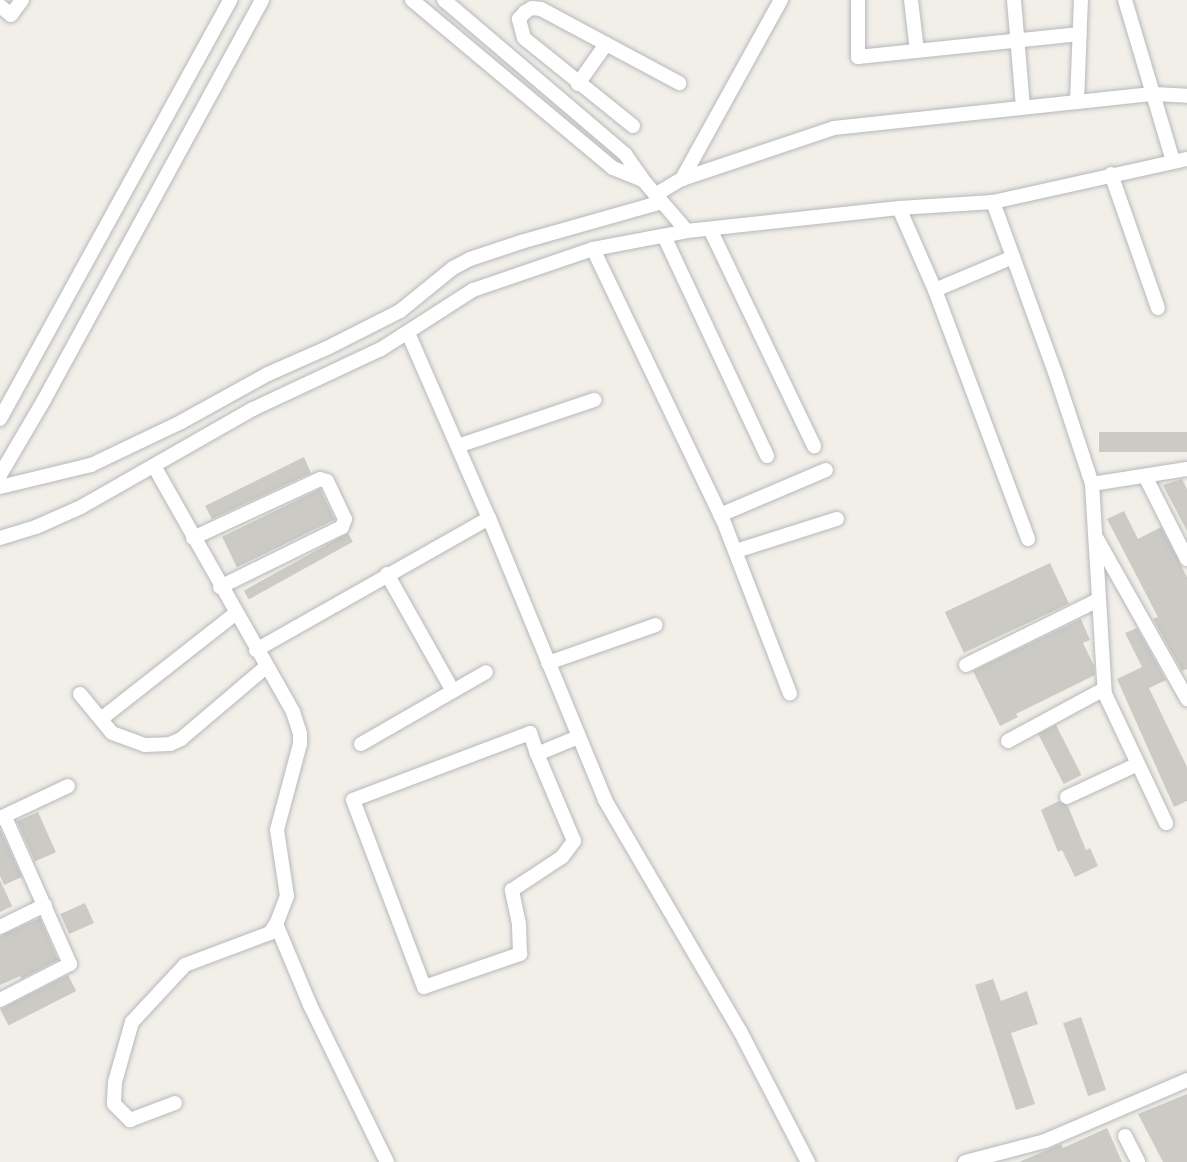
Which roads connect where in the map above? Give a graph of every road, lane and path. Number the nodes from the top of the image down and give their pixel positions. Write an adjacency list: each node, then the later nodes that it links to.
1 (22, 0): 12 (street)
2 (231, 0): 43 (street)
3 (262, 0): 50 (street)
4 (412, 0): 23 (street)
5 (444, 0): 19 (street)
6 (781, 0): 29 (street)
7 (859, 0): 16 (street)
8 (911, 0): 16 (street)
9 (1014, 0): 14 (street)
10 (1081, 0): 13 (street)
11 (1125, 0): 21 (street)
12 (0, 6)
13 (1080, 34): 14 (street); 24 (street)
14 (1019, 40): 16 (street); 25 (street)
15 (606, 44): 17 (street); 18 (street); 20 (street)
16 (917, 51)
17 (559, 68): 19 (street); 20 (street)
18 (678, 83)
19 (544, 84): 23 (street); 30 (street)
20 (578, 84): 26 (street)
21 (1154, 94): 22 (street); 24 (street); 27 (street)
22 (1187, 96)
23 (531, 99): 30 (street)
24 (1077, 102): 25 (street)
25 (1023, 108): 29 (street)
26 (633, 126)
27 (1180, 160): 28 (street)
28 (1111, 174): 32 (street); 40 (street)
29 (682, 179): 31 (street)
30 (643, 180): 31 (street)
31 (659, 199): 35 (street); 53 (street)
32 (993, 202): 33 (street); 38 (street)
33 (899, 208): 34 (street); 39 (street)
34 (710, 229): 35 (street); 45 (street)
35 (687, 231): 36 (street)
36 (664, 236): 37 (street); 46 (street)
37 (593, 249): 41 (street); 54 (street)
38 (1013, 256): 39 (street); 52 (street)
39 (935, 290): 60 (street)
40 (1158, 308)
41 (408, 333): 44 (street); 47 (street)
42 (594, 400): 44 (street)
43 (0, 419)
44 (458, 446): 55 (street)
45 (814, 446)
46 (767, 456)
47 (154, 466): 58 (street); 59 (street)
48 (1187, 469): 51 (street)
49 (826, 470): 54 (street)
50 (0, 475)
51 (1145, 477): 52 (street); 62 (street)
52 (1092, 484): 57 (street)
53 (0, 487)
54 (720, 515): 61 (street)
55 (489, 518): 63 (street); 69 (street)
56 (837, 519): 61 (street)
57 (1095, 534): 65 (street); 77 (street)
58 (0, 538)
59 (193, 538): 64 (street); 64 (street)
60 (1028, 539)
61 (736, 551): 76 (street)
62 (1187, 559)
63 (387, 574): 68 (street); 74 (street)
64 (220, 587): 66 (street)
65 (1098, 600): 70 (street); 73 (street)
66 (235, 614): 68 (street); 78 (street)
67 (656, 625): 69 (street)
68 (256, 650): 71 (street)
69 (548, 663): 79 (street)
70 (966, 665)
71 (266, 667): 78 (street); 89 (street)
72 (486, 672): 74 (street)
73 (1104, 689): 80 (street); 83 (street)
74 (453, 691): 81 (street)
75 (80, 694): 78 (street)
76 (790, 694)
77 (1187, 699)
78 (101, 719)
79 (578, 737): 82 (street); 96 (street)
80 (1008, 741)
81 (361, 744)
82 (537, 754): 82 (street)
83 (1138, 764): 85 (street); 87 (street)
84 (68, 786): 86 (street)
85 (1067, 797)
86 (3, 817): 88 (street)
87 (1166, 823)
88 (45, 905): 90 (street); 91 (street)
89 (276, 924): 93 (street); 95 (street)
90 (0, 927)
91 (0, 1000)
92 (1187, 1080): 97 (street)
93 (175, 1102)
94 (1125, 1136): 98 (street)
95 (387, 1162)
96 (808, 1162)
97 (965, 1162)
98 (1138, 1162)

